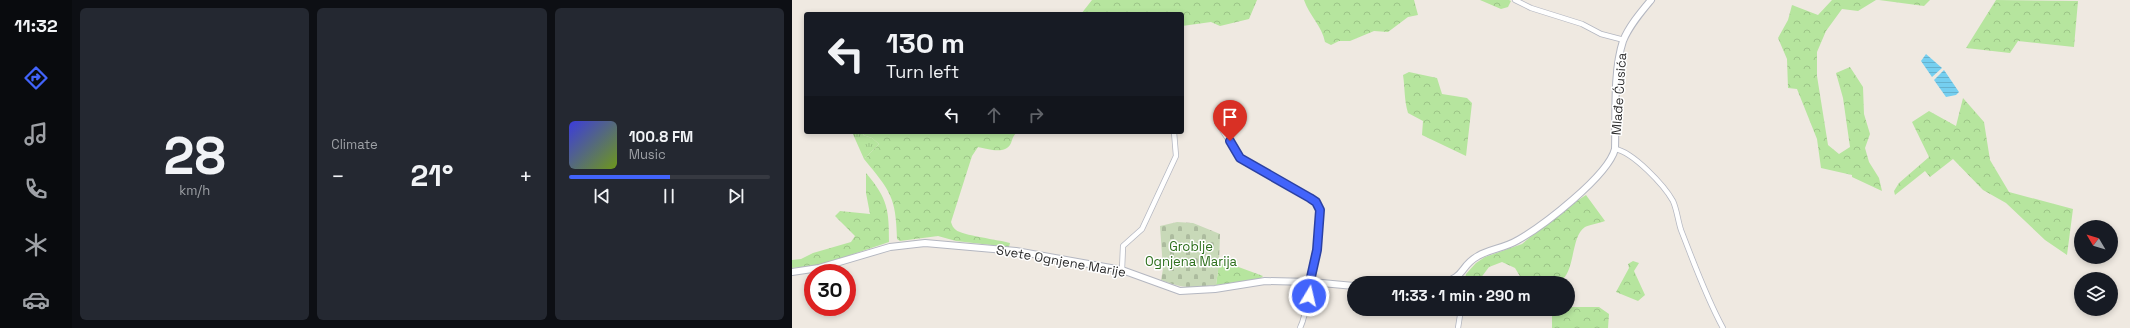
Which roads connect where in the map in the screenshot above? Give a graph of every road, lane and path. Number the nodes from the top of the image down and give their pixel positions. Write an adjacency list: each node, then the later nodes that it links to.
1 (1515, 0): 3 (street)
2 (1651, 0): 3 (street, Mlađe Ćusića)
3 (1624, 40): 6 (street, Mlađe Ćusića)
4 (1217, 122): 10 (street)
5 (1174, 134): 7 (street)
6 (1615, 149): 9 (street); 15 (street)
7 (1122, 270): 8 (street, Svete Ognjene Marije); 10 (street, Svete Ognjene Marije)
8 (792, 272)
9 (1462, 276)
10 (1311, 282): 11 (street, Svete Ognjene Marije); 13 (street)
11 (1347, 285)
12 (1460, 316): 14 (street)
13 (1300, 328)
14 (1458, 328)
15 (1723, 328)

